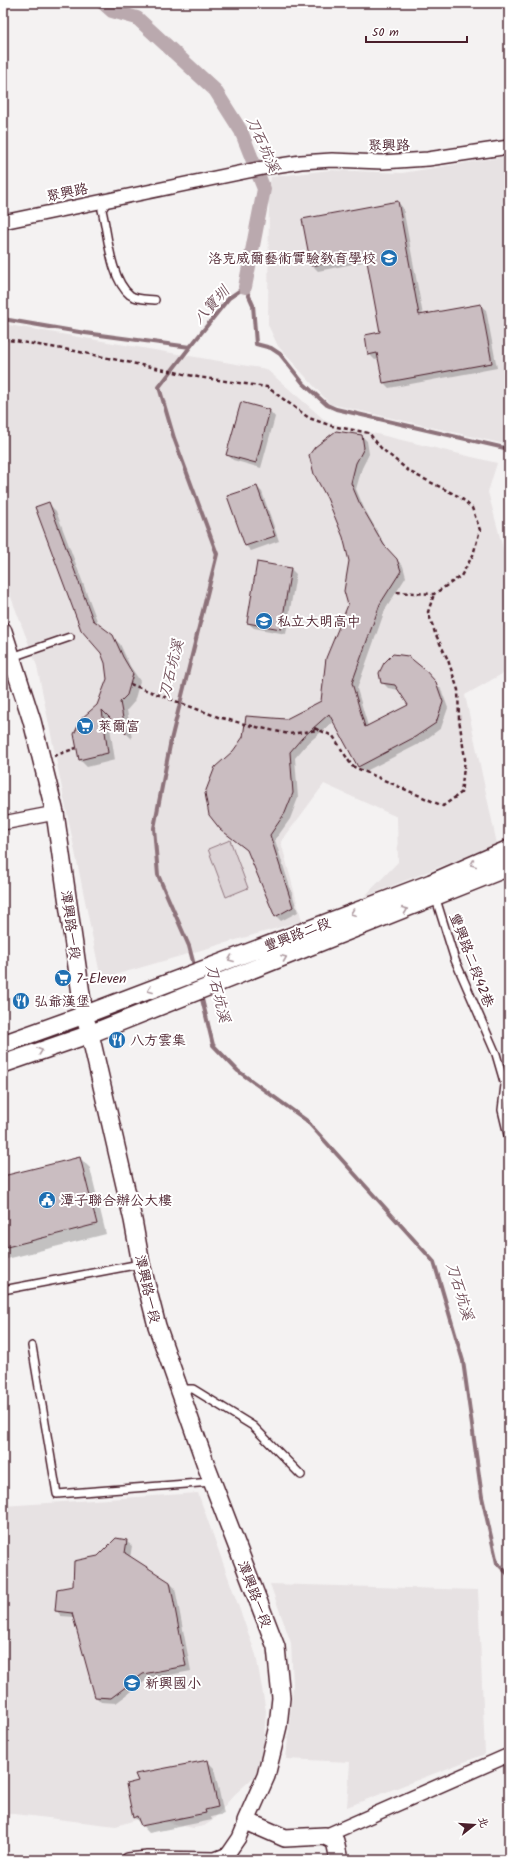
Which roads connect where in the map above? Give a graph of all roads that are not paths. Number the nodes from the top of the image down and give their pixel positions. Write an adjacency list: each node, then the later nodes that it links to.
1 (509, 147): 2 (street, 聚興路)
2 (108, 200): 3 (street, 聚興路); 4 (lane)
3 (3, 222)
4 (155, 300)
5 (3, 631): 7 (street, 潭興路一段)
6 (70, 637): 7 (lane)
7 (12, 657): 8 (street, 潭興路一段)
8 (55, 813): 9 (street); 13 (street, 潭興路一段)
9 (3, 823)
10 (509, 849): 12 (street, 豐興路二段, one-way to 12)
11 (509, 867): 12 (street, 豐興路二段)
12 (433, 890): 13 (street, 豐興路二段, one-way to 13); 14 (street, 豐興路二段, one-way to 12); 17 (lane, 豐興路二段42巷)
13 (84, 1015): 14 (street, 潭興路一段); 15 (street, 豐興路二段)
14 (90, 1034): 16 (street, 豐興路二段, one-way to 14); 18 (street, 潭興路一段)
15 (3, 1044)
16 (3, 1064)
17 (509, 1139)
18 (141, 1264): 19 (lane); 21 (street, 潭興路一段)
19 (3, 1290)
20 (32, 1346): 23 (lane)
21 (179, 1389): 22 (lane); 23 (street, 潭興路一段)
22 (301, 1476)
23 (213, 1482): 25 (street, 潭興路一段)
24 (509, 1755): 26 (street)
25 (246, 1821): 26 (street); 27 (street)
26 (325, 1836): 28 (street)
27 (128, 1860)
28 (339, 1860)

